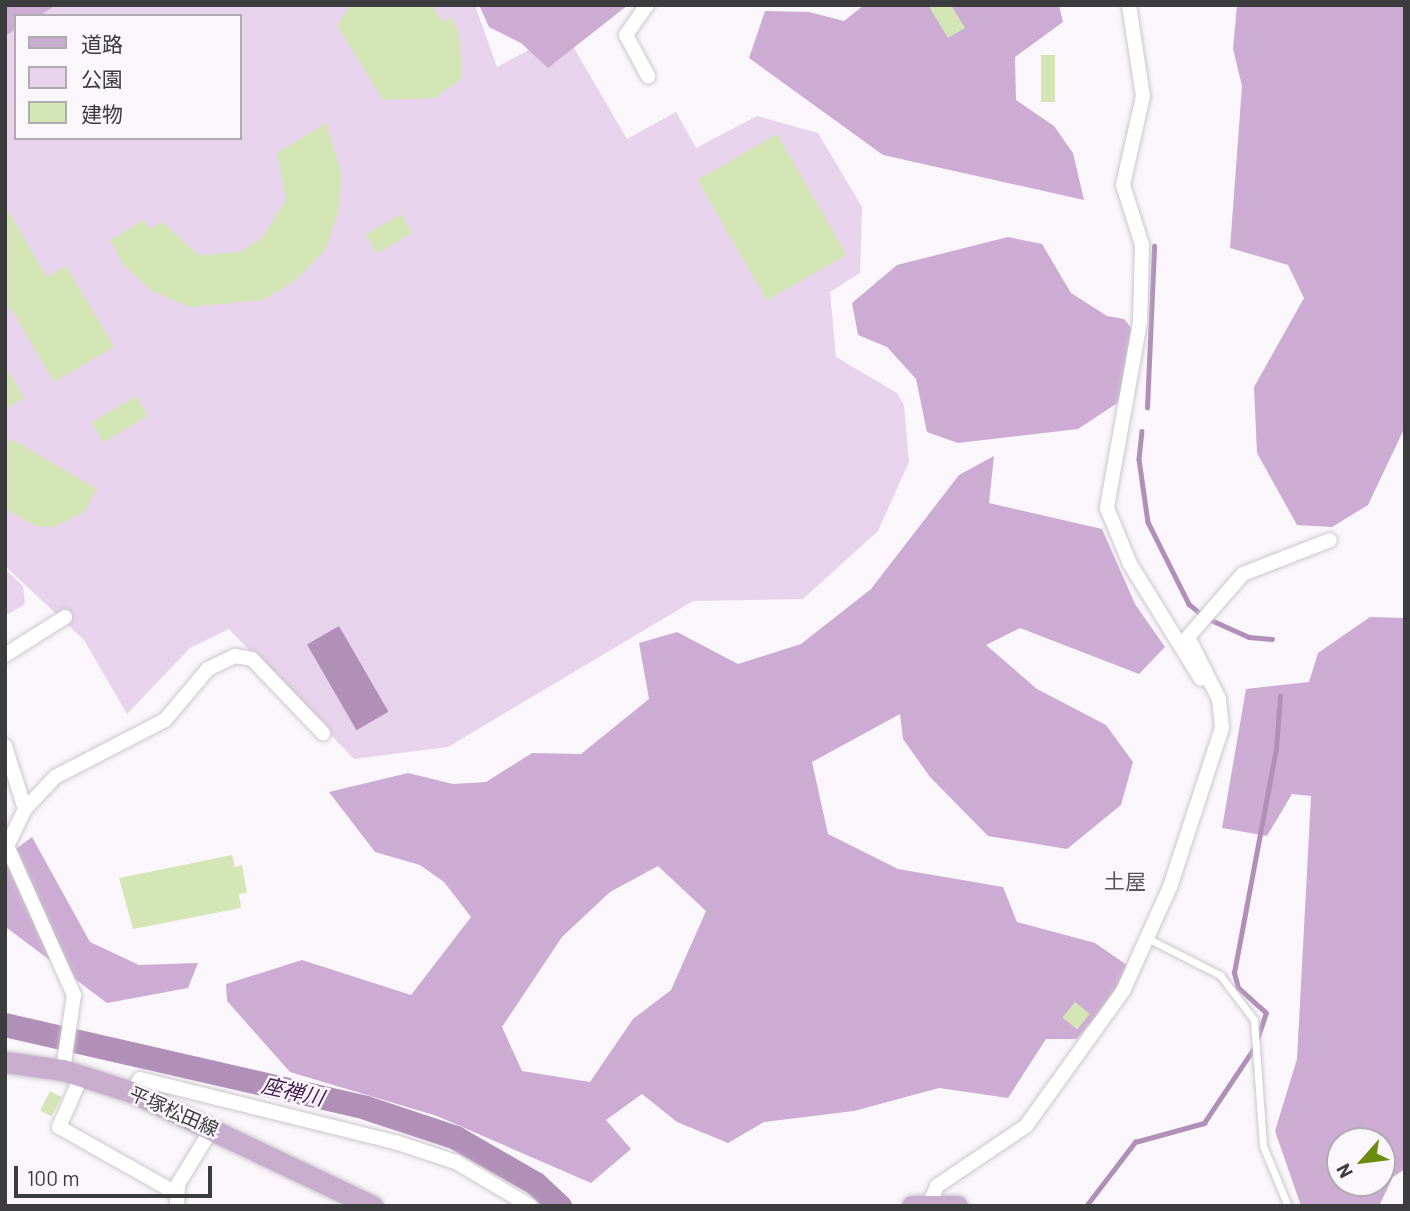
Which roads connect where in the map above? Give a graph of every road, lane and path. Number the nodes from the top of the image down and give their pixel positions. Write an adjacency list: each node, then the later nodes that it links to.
1 (647, 5): 3 (street)
2 (1129, 5): 7 (street)
3 (648, 76)
4 (1330, 540): 7 (street)
5 (65, 617): 6 (street)
6 (5, 655)
7 (1221, 718): 12 (street)
8 (323, 733): 11 (street)
9 (5, 746): 10 (street)
10 (10, 767): 11 (street)
11 (25, 809): 14 (street)
12 (1145, 936): 18 (street); 22 (lane)
13 (5, 1062): 14 (main road, 平塚松田線)
14 (73, 1073): 15 (main road, 平塚松田線); 17 (street)
15 (131, 1092): 16 (main road, 平塚松田線); 20 (street)
16 (213, 1127): 17 (street); 19 (main road, 平塚松田線)
17 (176, 1199)
18 (921, 1205): 21 (main road)
19 (372, 1206)
20 (530, 1206)
21 (957, 1206)
22 (1288, 1206)

